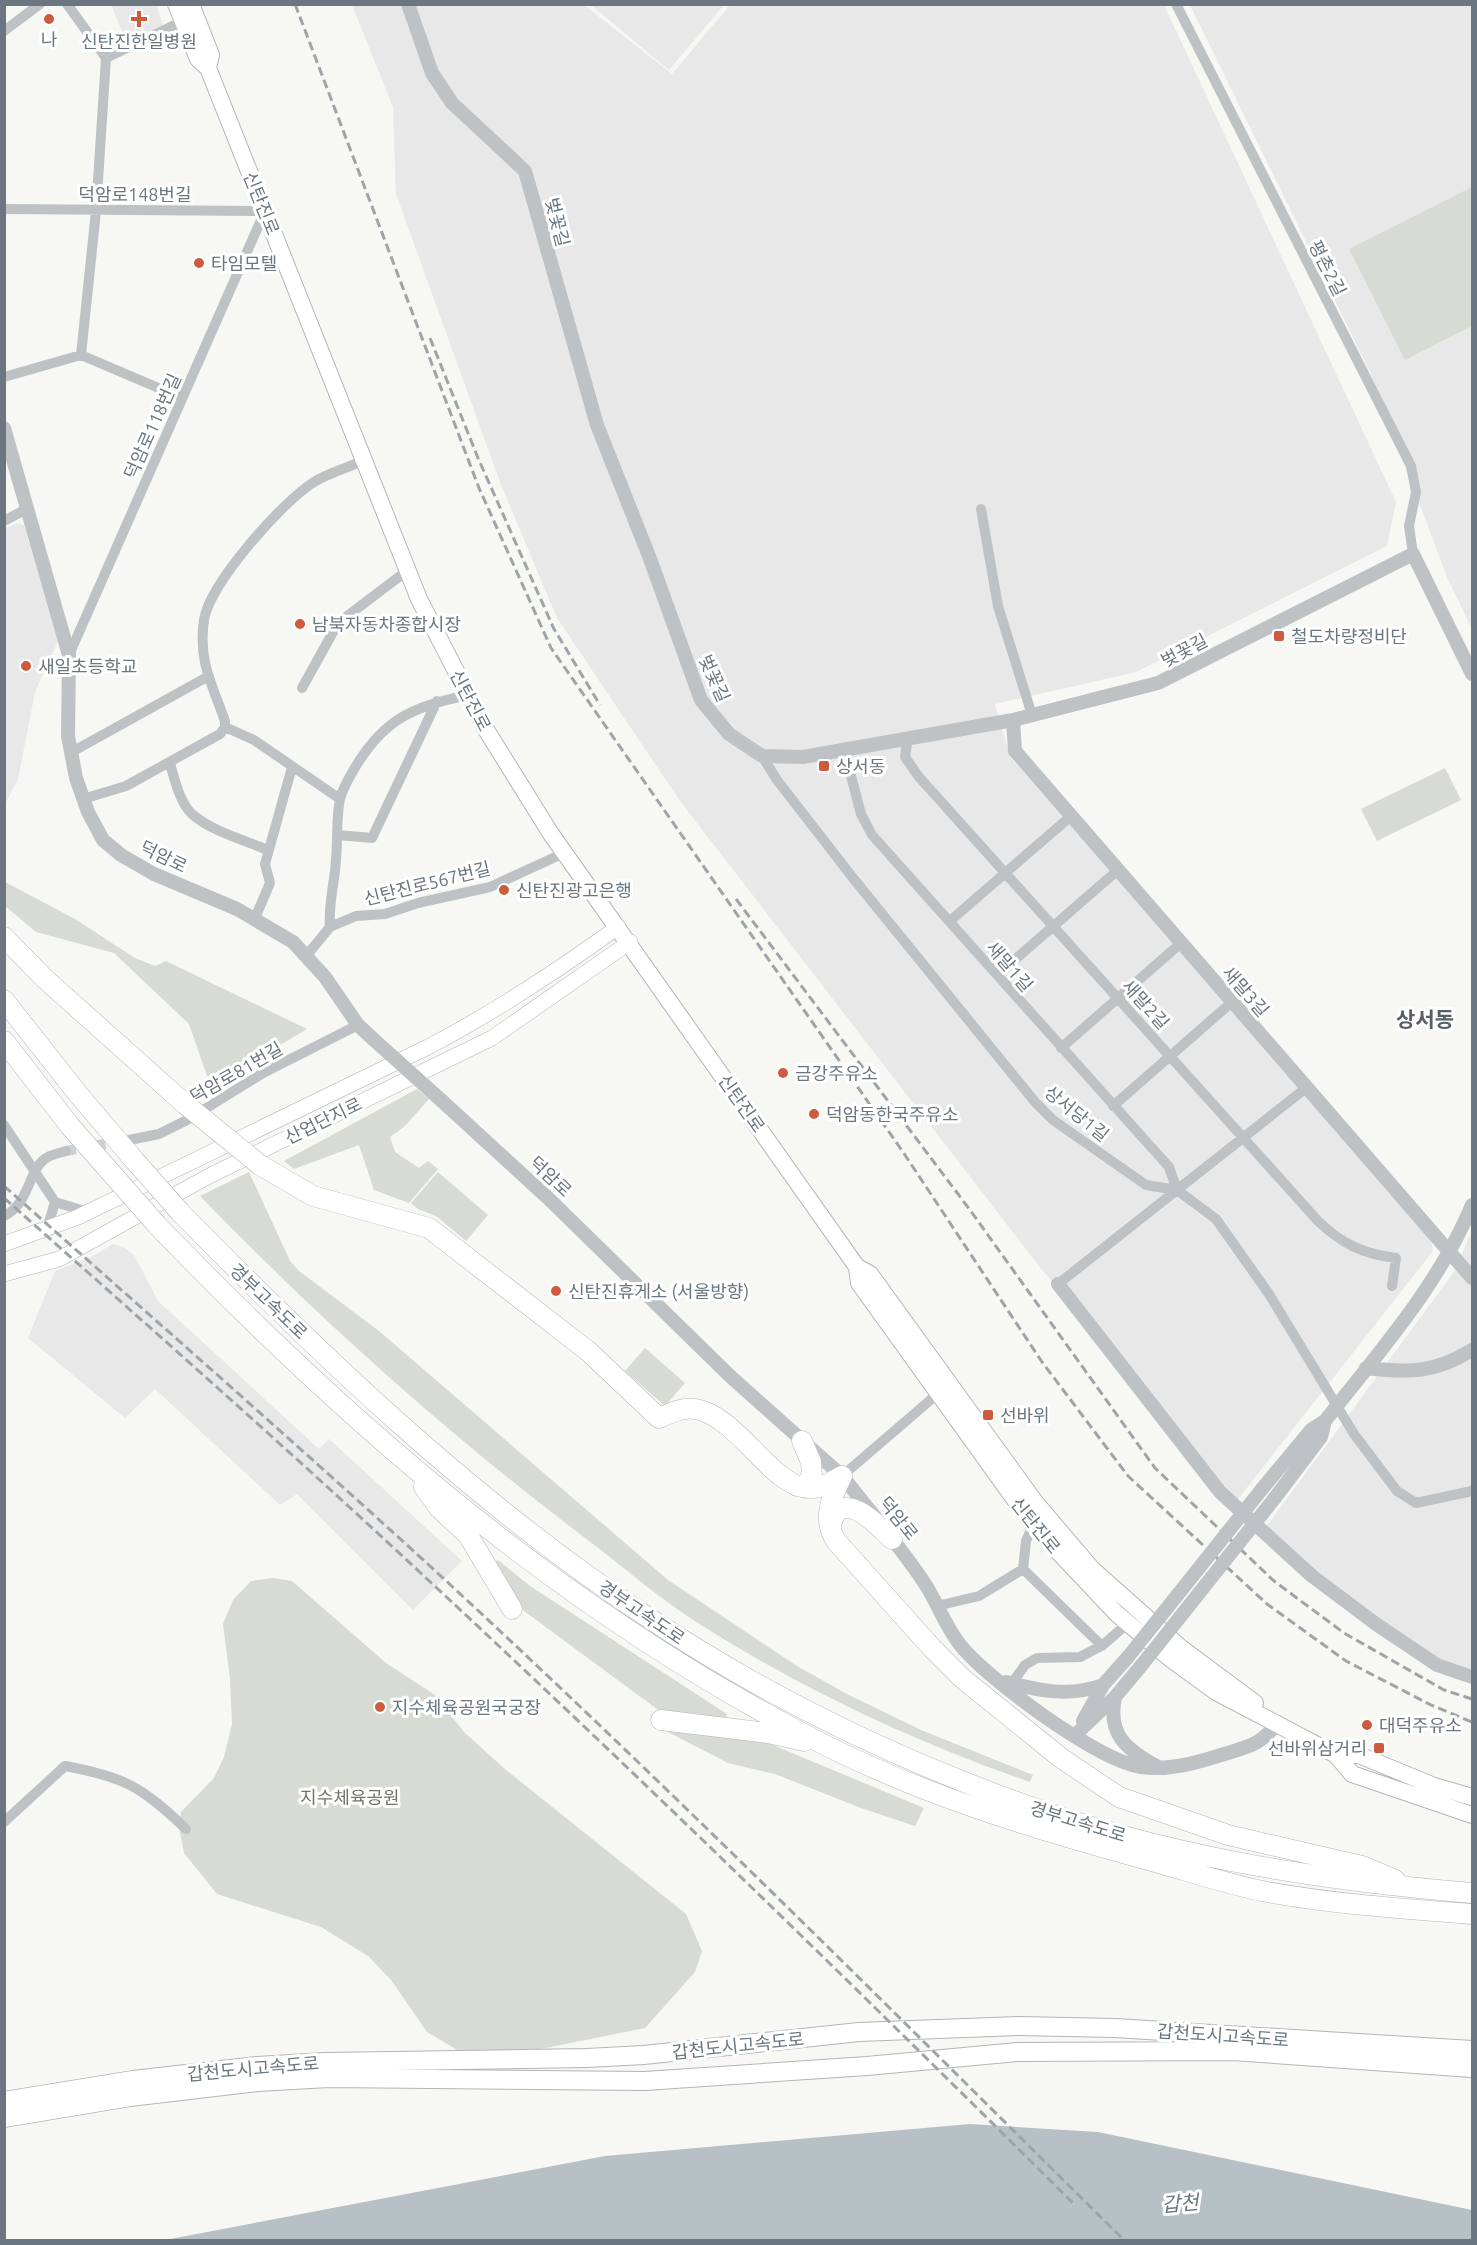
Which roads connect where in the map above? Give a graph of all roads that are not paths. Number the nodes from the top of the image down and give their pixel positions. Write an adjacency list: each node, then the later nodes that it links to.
1 (40, 4): 8 (street)
2 (67, 4): 9 (street)
3 (176, 4): 7 (main road, 신탄진로)
4 (190, 4): 10 (main road, 신탄진로)
5 (408, 4): 36 (street, 벚꽃길)
6 (1176, 4): 22 (street, 평촌2길)
7 (183, 21): 9 (street); 10 (main road, 신탄진로)
8 (4, 31)
9 (106, 58): 12 (street)
10 (208, 68): 13 (main road, 신탄진로)
11 (4, 209): 12 (street, 덕암로148번길)
12 (96, 211): 13 (street, 덕암로148번길); 14 (street)
13 (265, 211): 16 (street, 덕암로118번길); 18 (main road, 신탄진로)
14 (81, 355): 15 (street); 16 (street)
15 (4, 377)
16 (182, 398): 24 (street, 덕암로118번길)
17 (4, 428): 19 (street, 덕암로)
18 (364, 460): 23 (main road, 신탄진로); 26 (street)
19 (28, 508): 21 (street); 24 (street, 덕암로)
20 (981, 509): 30 (street)
21 (4, 521)
22 (1413, 554): 25 (street); 30 (street, 벚꽃길)
23 (408, 570): 27 (street); 28 (main road, 신탄진로)
24 (69, 655): 35 (street, 덕암로)
25 (1473, 675)
26 (207, 677): 32 (street); 35 (street)
27 (302, 688)
28 (468, 695): 29 (street); 44 (main road, 신탄진로)
29 (437, 701): 40 (street); 42 (street)
30 (1032, 715): 31 (street, 벚꽃길)
31 (1013, 720): 33 (street, 벚꽃길); 41 (street, 새말3길)
32 (225, 727): 37 (street); 38 (street)
33 (908, 737): 34 (street, 벚꽃길); 46 (street, 새말2길)
34 (844, 749): 36 (street, 벚꽃길); 48 (street, 새말1길)
35 (70, 753): 39 (street, 덕암로)
36 (762, 756): 71 (street, 상서당1길)
37 (170, 763): 39 (street); 43 (street)
38 (292, 766): 40 (street); 43 (street)
39 (83, 799): 47 (street, 덕암로)
40 (340, 799): 42 (street)
41 (1071, 816): 45 (street, 새말3길); 46 (street)
42 (338, 835): 50 (street)
43 (268, 850): 47 (street)
44 (564, 853): 50 (street, 신탄진로567번길); 51 (main road, 신탄진로)
45 (1118, 870): 49 (street); 54 (street, 새말3길)
46 (1006, 873): 48 (street); 49 (street, 새말2길)
47 (255, 918): 55 (street, 덕암로)
48 (950, 921): 56 (street, 새말1길)
49 (1054, 925): 56 (street); 57 (street, 새말2길)
50 (330, 927): 55 (street, 신탄진로567번길)
51 (618, 927): 53 (main road, 신탄진로); 74 (main road, 산업단지로)
52 (4, 937): 91 (highway, bridge)
53 (630, 942): 79 (main road, 산업단지로); 85 (main road, 신탄진로)
54 (1181, 943): 57 (street); 59 (street, 새말3길)
55 (307, 956): 60 (street, 덕암로)
56 (997, 975): 62 (street, 새말1길)
57 (1119, 998): 62 (street); 63 (street, 새말2길)
58 (4, 1000): 116 (highway, 경부고속도로, bridge)
59 (1232, 1002): 63 (street); 64 (street, 새말3길)
60 (358, 1025): 68 (street, 덕암로81번길); 88 (street, 덕암로, bridge)
61 (4, 1041): 89 (highway, 경부고속도로, bridge)
62 (1061, 1048): 65 (street, 새말1길)
63 (1170, 1056): 65 (street); 67 (street, 새말2길)
64 (1306, 1088): 67 (street); 78 (street, 새말3길)
65 (1113, 1106): 71 (street, 새말1길)
66 (4, 1125): 70 (street)
67 (1244, 1137): 71 (street); 82 (street, 새말2길)
68 (129, 1140)
69 (66, 1151): 70 (street)
70 (36, 1171): 72 (street); 75 (street)
71 (1177, 1190): 81 (street); 86 (street, 상서당1길)
72 (55, 1202): 74 (street); 76 (street)
73 (1473, 1205): 78 (street)
74 (88, 1212): 76 (main road, 산업단지로)
75 (4, 1216)
76 (47, 1229): 77 (main road, 산업단지로)
77 (4, 1244)
78 (1451, 1250): 80 (street, 새말3길); 84 (street)
79 (4, 1275)
80 (1473, 1278)
81 (1058, 1284): 101 (street)
82 (1392, 1286)
83 (1473, 1350): 84 (street)
84 (1366, 1368): 86 (street)
85 (943, 1389): 90 (street); 93 (main road, 신탄진로); 107 (main road, 신탄진로)
86 (1336, 1407): 87 (street); 92 (street, 상서당1길)
87 (1325, 1421): 104 (street, bridge); 105 (street, bridge)
88 (802, 1441): 90 (street, 덕암로); 91 (highway)
89 (406, 1463): 98 (highway); 109 (highway, 경부고속도로)
90 (842, 1476): 91 (highway); 94 (highway); 95 (street, 덕암로)
91 (797, 1486)
92 (1473, 1491)
93 (1033, 1525): 96 (street); 99 (main road, 신탄진로)
94 (832, 1535): 95 (highway); 116 (highway)
95 (892, 1539): 97 (street, 덕암로)
96 (1023, 1569): 97 (street); 100 (street)
97 (938, 1606): 102 (street, 덕암로)
98 (512, 1609)
99 (1128, 1623): 100 (street); 107 (main road, 신탄진로)
100 (1102, 1646): 103 (street)
101 (1473, 1677)
102 (998, 1680): 103 (street); 108 (street, 덕암로)
103 (1012, 1683): 104 (street)
104 (1103, 1686): 108 (street)
105 (1115, 1697): 108 (street); 111 (street)
106 (661, 1720): 109 (highway)
107 (1278, 1722): 110 (main road, 신탄진로); 111 (street, 덕암로)
108 (1075, 1735): 111 (street, 덕암로)
109 (825, 1745): 118 (highway, 경부고속도로)
110 (1336, 1755): 112 (main road, 신탄진로); 113 (main road, 신탄진로)
111 (1161, 1769)
112 (1473, 1797)
113 (1473, 1815)
114 (4, 1822): 115 (street)
115 (186, 1829)
116 (1414, 1888): 117 (highway, 경부고속도로)
117 (1473, 1893)
118 (1473, 1914)
119 (1473, 2050): 121 (highway, 갑천도시고속도로)
120 (1473, 2068): 122 (highway, 갑천도시고속도로)
121 (4, 2101)
122 (4, 2118)

